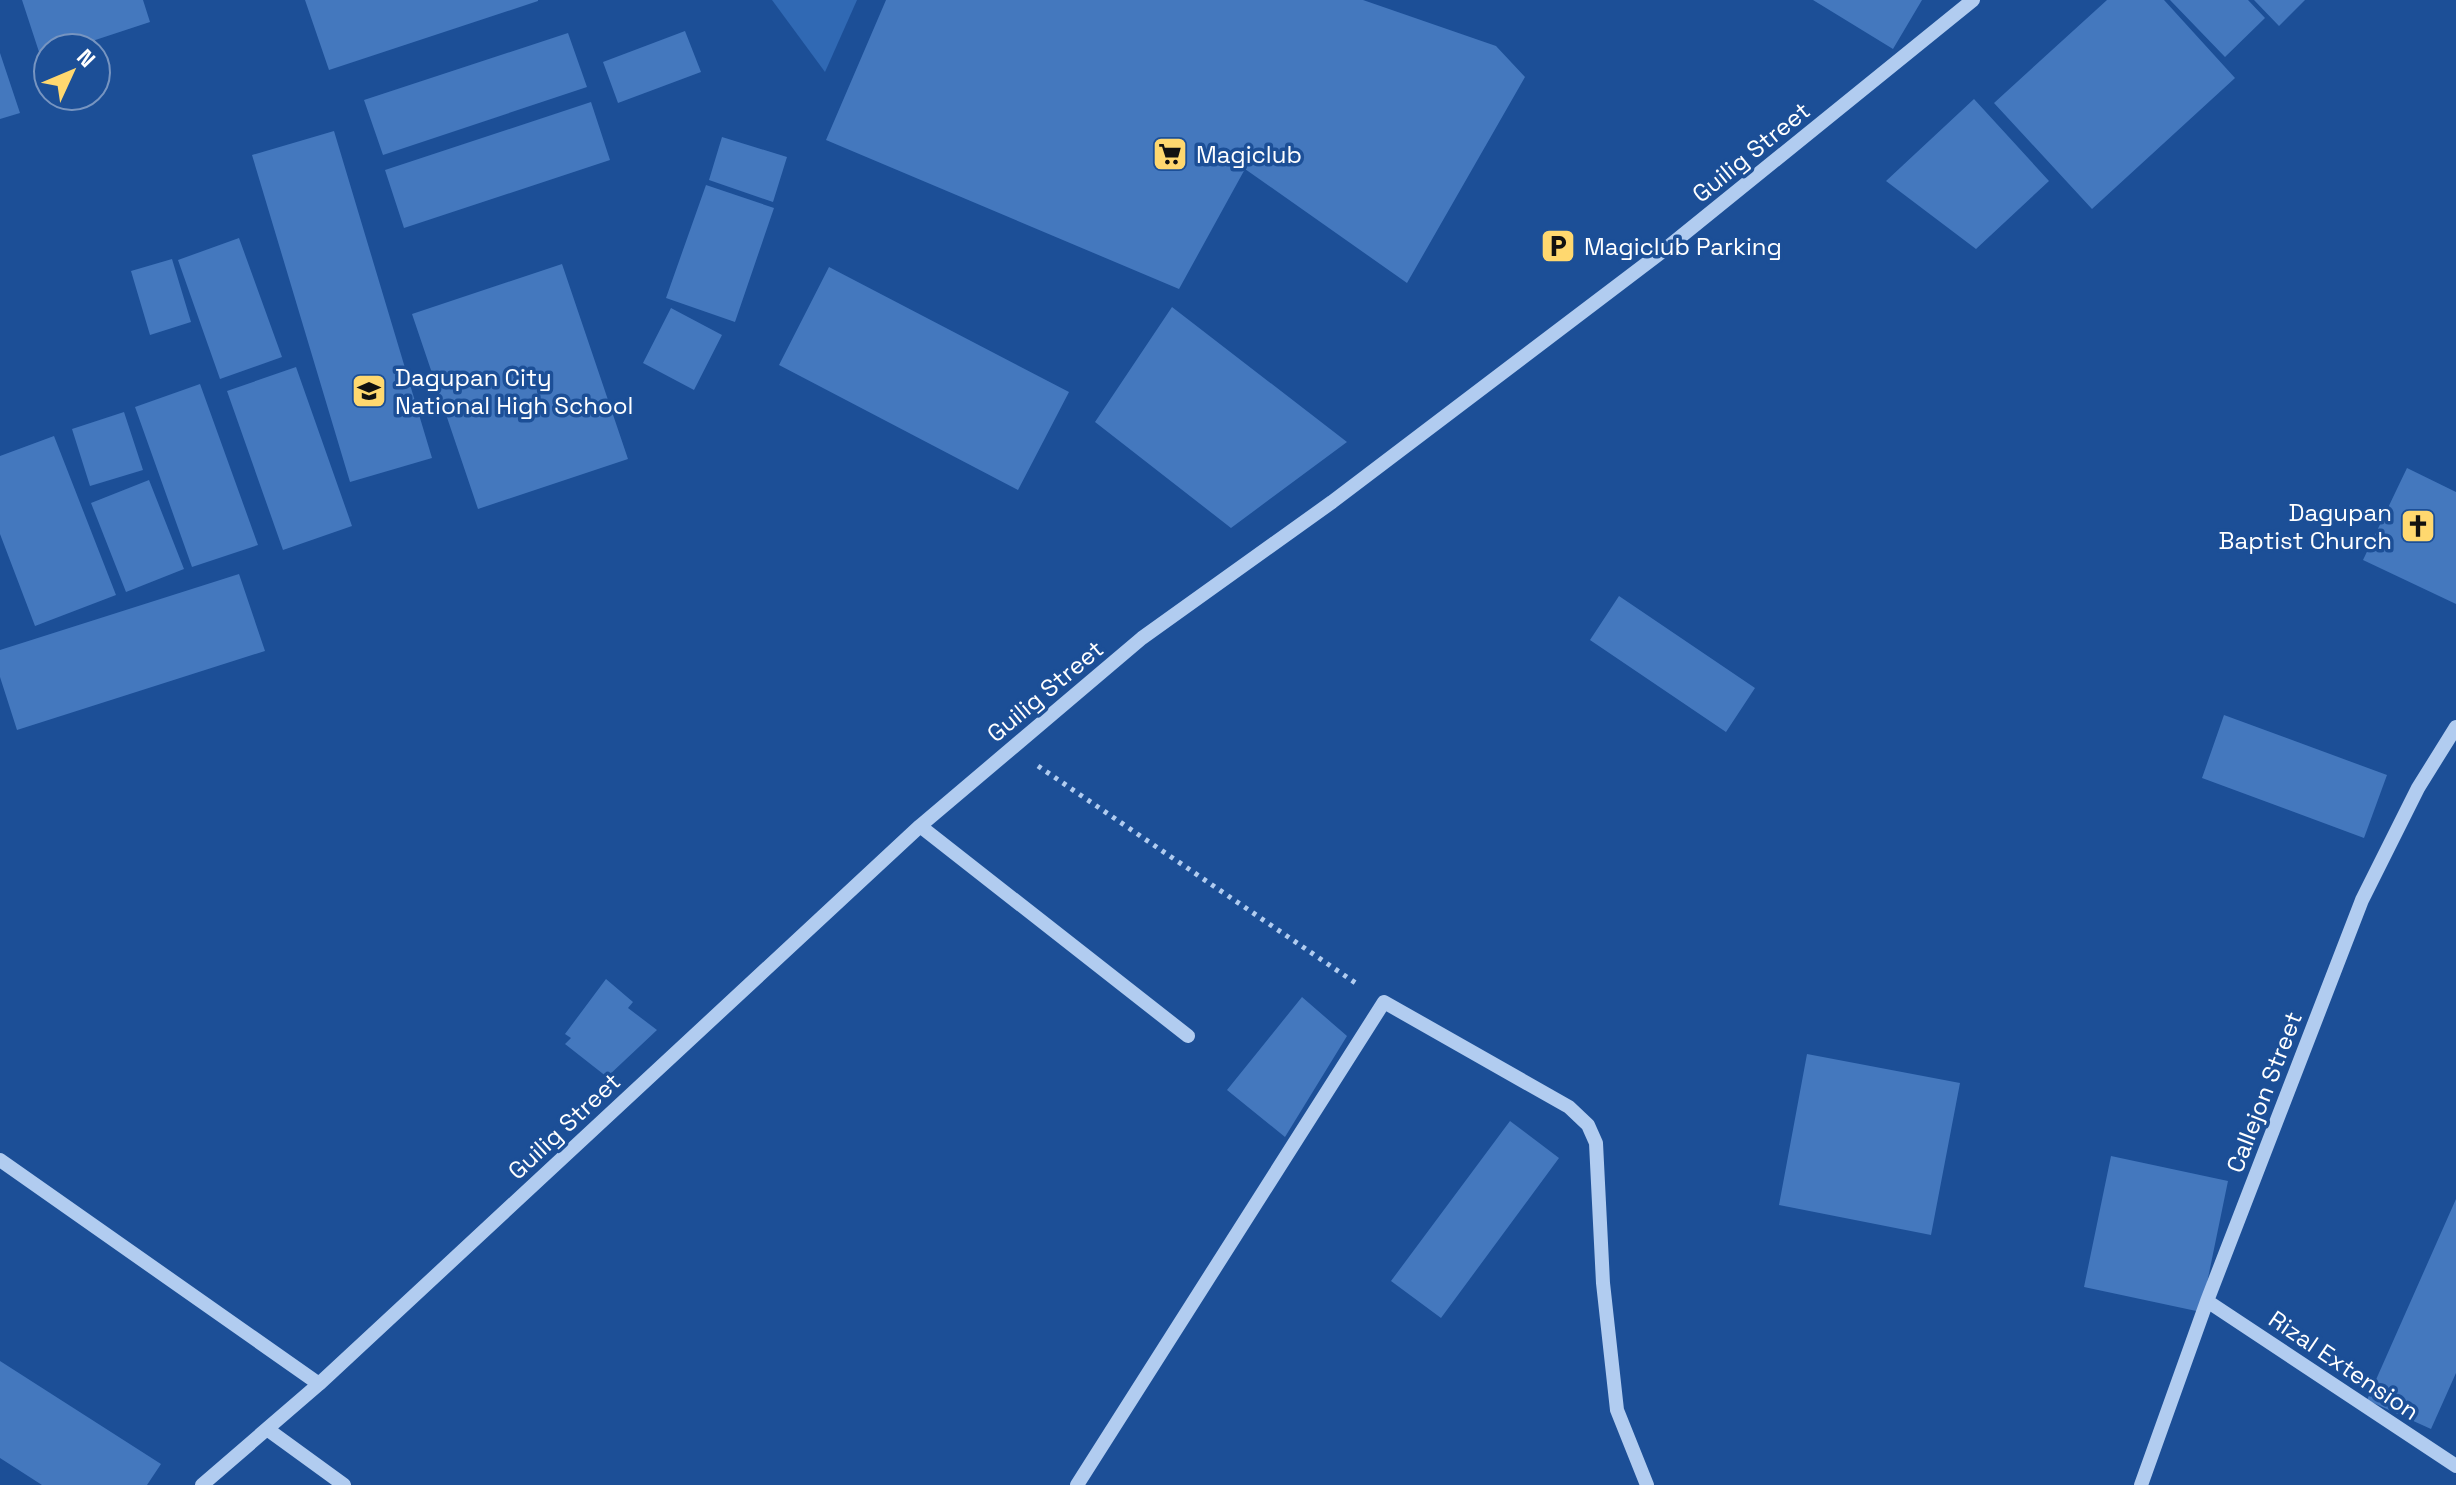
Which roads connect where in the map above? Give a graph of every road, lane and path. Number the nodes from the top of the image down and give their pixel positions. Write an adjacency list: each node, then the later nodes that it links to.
1 (1973, 0): 3 (street, Guilig Street)
2 (2456, 727): 8 (street, Callejon Street)
3 (1011, 748): 4 (street, Guilig Street); 5 (path)
4 (920, 826): 6 (street); 9 (street, Guilig Street)
5 (1384, 1002): 14 (street); 15 (street)
6 (1188, 1036)
7 (0, 1160): 9 (street)
8 (2207, 1301): 11 (street, Rizal Extension); 16 (street, Callejon Street)
9 (319, 1384): 10 (street, Guilig Street)
10 (267, 1429): 12 (street, Guilig Street); 13 (street)
11 (2456, 1466)
12 (202, 1485)
13 (344, 1485)
14 (1077, 1485)
15 (1647, 1485)
16 (2141, 1485)

